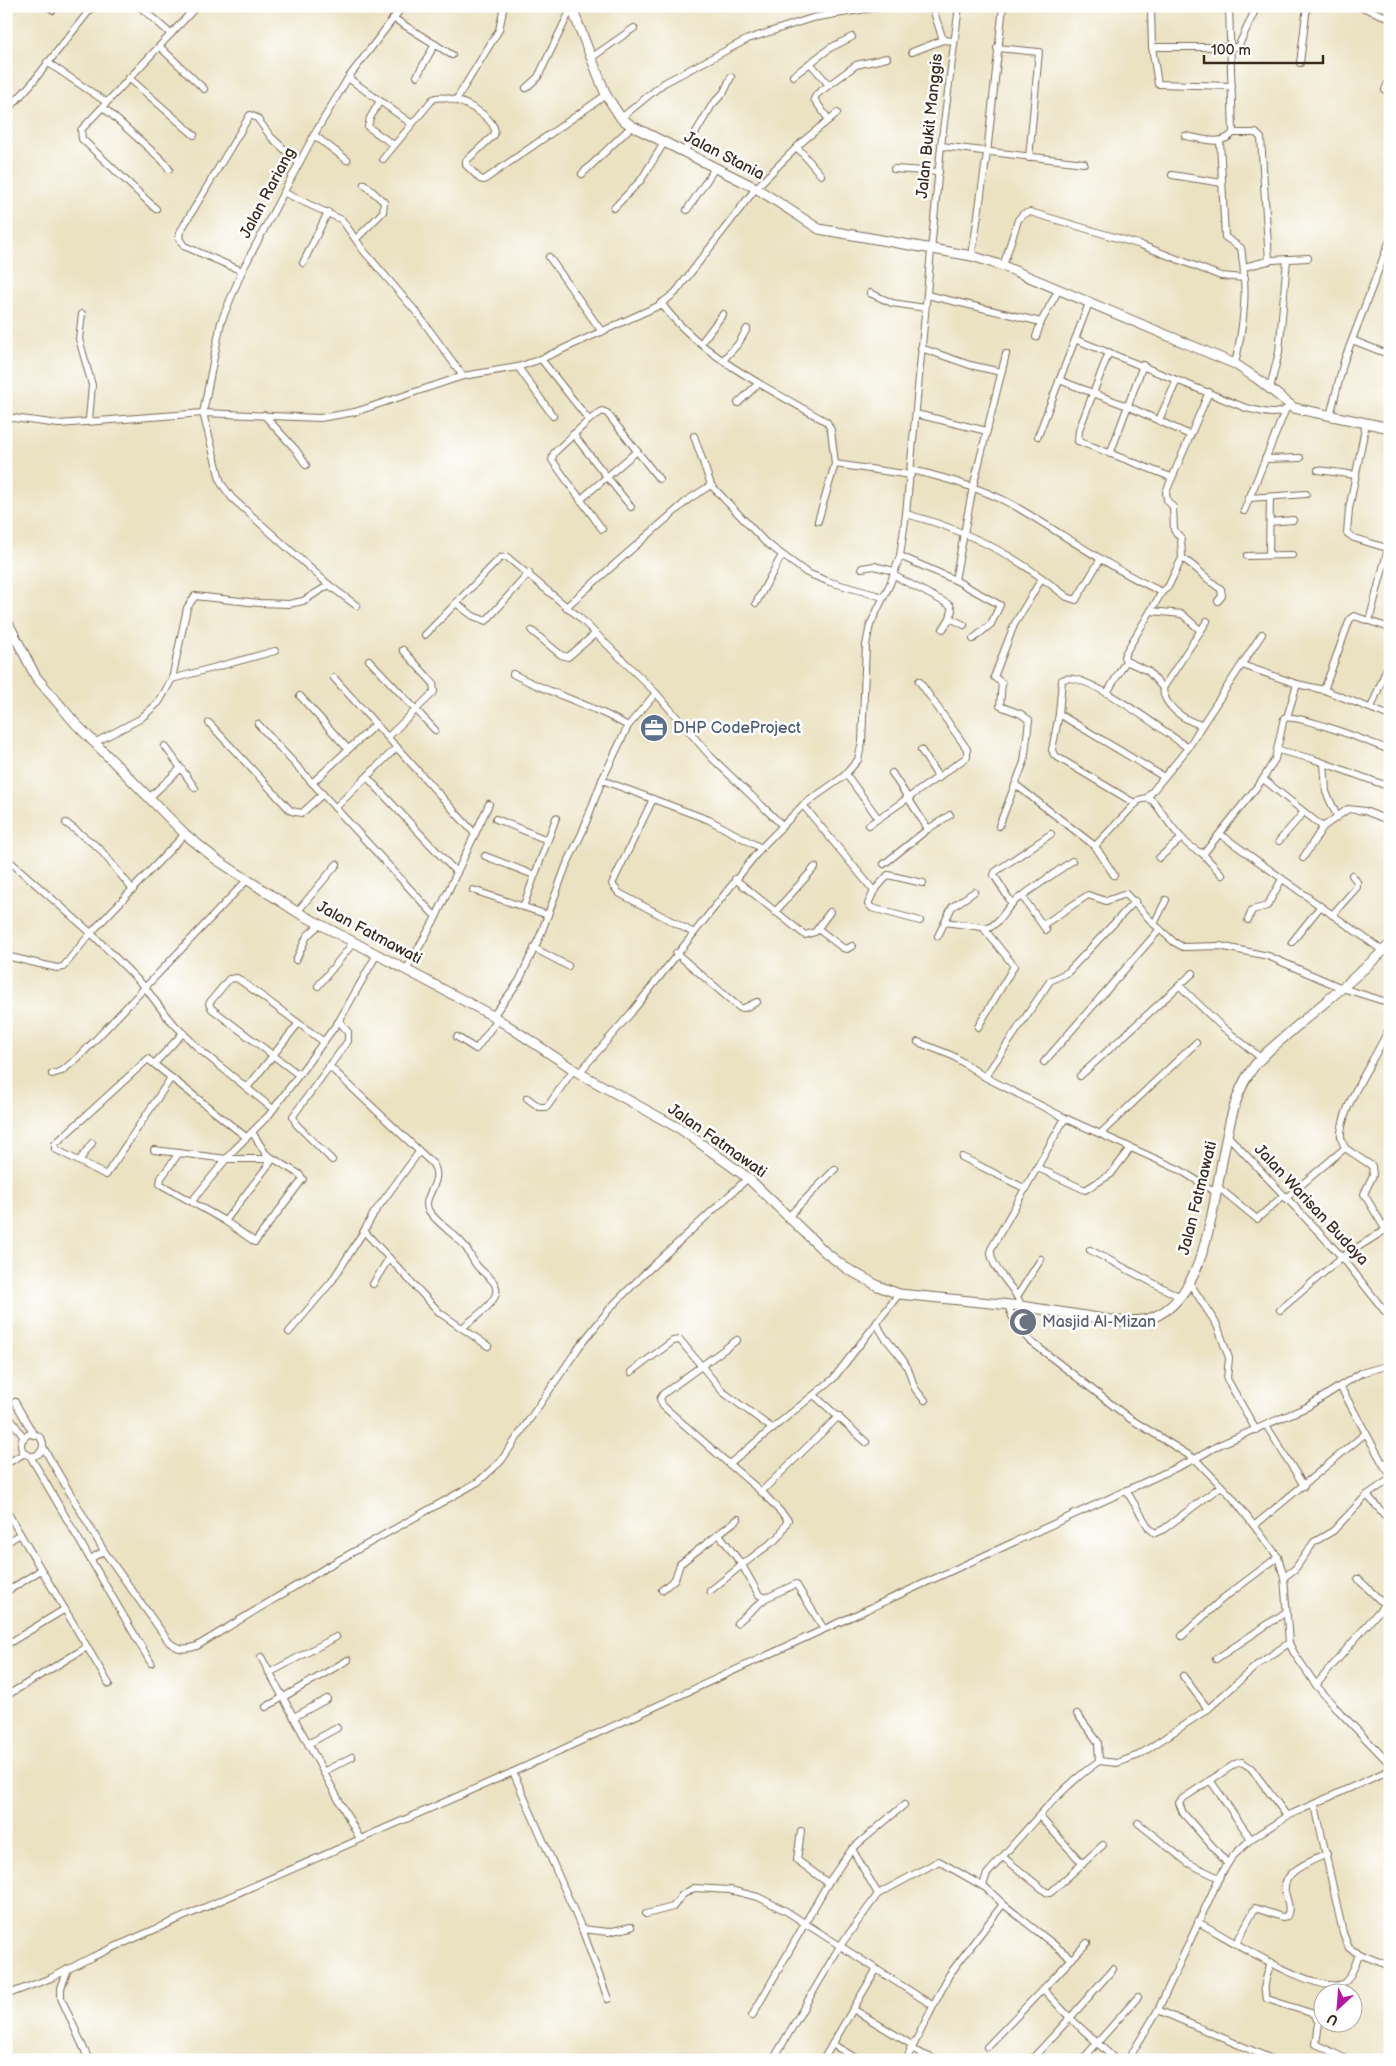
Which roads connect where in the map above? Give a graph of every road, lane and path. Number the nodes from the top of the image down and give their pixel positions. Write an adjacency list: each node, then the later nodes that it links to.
1 (93, 6): 33 (street)
2 (139, 6): 20 (street)
3 (197, 6): 20 (street)
4 (403, 6): 17 (street, Jalan Rariang)
5 (504, 6): 48 (street)
6 (884, 6): 53 (street)
7 (932, 6): 22 (street)
8 (959, 6): 23 (street, Jalan Bukit Manggis)
9 (1003, 6): 28 (street)
10 (1153, 6): 25 (street)
11 (1229, 6): 26 (street)
12 (1237, 6): 16 (street)
13 (1308, 6): 35 (street)
14 (1359, 6): 18 (street)
15 (571, 7): 31 (street, Jalan Stania); 44 (street)
16 (1256, 7): 26 (street)
17 (393, 18): 24 (street); 39 (street, Jalan Rariang)
18 (1390, 18)
19 (634, 28): 31 (street)
20 (171, 34): 27 (street)
21 (852, 37): 34 (street)
22 (943, 40): 23 (street); 29 (street)
23 (954, 41): 64 (street, Jalan Bukit Manggis)
24 (435, 44): 30 (street); 36 (street)
25 (1152, 46): 26 (street); 43 (street)
26 (1230, 46): 43 (street)
27 (160, 47): 38 (street); 45 (street)
28 (997, 48): 67 (street); 69 (street)
29 (912, 52)
30 (452, 55)
31 (591, 58): 47 (street, Jalan Stania)
32 (887, 58): 42 (street)
33 (47, 62): 50 (street); 51 (street)
34 (810, 63): 37 (street); 42 (street)
35 (1300, 63)
36 (417, 76)
37 (793, 76)
38 (129, 78): 50 (street); 58 (street)
39 (348, 78): 49 (street); 59 (street, Jalan Rariang)
40 (731, 78): 66 (street)
41 (1390, 78): 46 (street)
42 (829, 84): 54 (street)
43 (1232, 86): 57 (street)
44 (526, 88)
45 (204, 89)
46 (1390, 93)
47 (606, 95): 48 (street); 53 (street, Jalan Stania)
48 (456, 100): 55 (street)
49 (380, 101): 55 (street); 63 (street)
50 (105, 105): 74 (street); 85 (street)
51 (6, 112)
52 (837, 113): 54 (street)
53 (621, 118): 56 (street, Jalan Stania)
54 (829, 120): 65 (street)
55 (412, 124): 63 (street)
56 (632, 126): 62 (street, Jalan Stania); 77 (street)
57 (1233, 133): 61 (street); 95 (street)
58 (194, 135)
59 (314, 135): 70 (street); 71 (street, Jalan Rariang)
60 (1185, 136): 61 (street)
61 (1220, 141): 80 (street)
62 (664, 142): 66 (street, Jalan Stania); 84 (street)
63 (394, 145): 68 (street)
64 (941, 146): 67 (street); 76 (street, Jalan Bukit Manggis)
65 (797, 147): 78 (street); 82 (street)
66 (684, 152): 73 (street, Jalan Stania)
67 (987, 153): 69 (street); 92 (street)
68 (383, 158)
69 (1029, 158): 72 (street)
70 (347, 160)
71 (300, 162): 83 (street, Jalan Rariang); 99 (street)
72 (1084, 163)
73 (715, 168): 82 (street, Jalan Stania); 86 (street)
74 (169, 169)
75 (894, 169): 76 (street)
76 (939, 172): 90 (street, Jalan Bukit Manggis)
77 (582, 174)
78 (821, 175)
79 (1172, 175): 80 (street)
80 (1222, 182): 98 (street)
81 (364, 184): 88 (street)
82 (756, 188): 90 (street, Jalan Stania); 104 (street)
83 (285, 193): 87 (street); 99 (street, Jalan Rariang)
84 (614, 208)
85 (156, 209)
86 (687, 210)
87 (328, 212): 88 (street); 96 (street)
88 (356, 239): 126 (street)
89 (1390, 240): 114 (street)
90 (932, 249): 92 (street, Jalan Stania); 103 (street, Jalan Bukit Manggis)
91 (549, 256): 111 (street)
92 (972, 256): 97 (street, Jalan Stania)
93 (1308, 258): 94 (street)
94 (1287, 259): 95 (street); 130 (street)
95 (1269, 261): 98 (street)
96 (303, 263)
97 (1003, 266): 100 (street); 101 (street, Jalan Stania)
98 (1244, 267): 100 (street)
99 (242, 271): 136 (street, Jalan Rariang)
100 (1245, 278): 122 (street)
101 (1059, 289): 105 (street, Jalan Stania); 109 (street)
102 (870, 293): 106 (street)
103 (927, 295): 106 (street, Jalan Bukit Manggis); 109 (street)
104 (661, 303): 111 (street); 115 (street)
105 (1089, 303): 113 (street); 122 (street, Jalan Stania)
106 (925, 308): 116 (street, Jalan Bukit Manggis)
107 (82, 314): 142 (street)
108 (723, 314): 115 (street)
109 (1041, 322): 112 (street)
110 (748, 329): 121 (street)
111 (602, 332): 120 (street)
112 (1036, 337)
113 (1077, 340): 117 (street); 127 (street)
114 (1352, 340): 119 (street); 141 (street)
115 (701, 343): 121 (street)
116 (921, 348): 125 (street); 137 (street, Jalan Bukit Manggis)
117 (1109, 352): 123 (street); 131 (street)
118 (1006, 354): 125 (street)
119 (1390, 355)
120 (541, 359): 124 (street); 143 (street)
121 (724, 359): 129 (street)
122 (1235, 364): 130 (street, Jalan Stania)
123 (1143, 365): 128 (street); 134 (street)
124 (518, 367): 126 (street); 140 (street)
125 (1001, 372): 147 (street)
126 (463, 376): 138 (street)
127 (1059, 380): 131 (street); 151 (street)
128 (1176, 380): 132 (street); 144 (street)
129 (758, 384): 133 (street); 156 (street)
130 (1270, 388): 135 (street, Jalan Stania)
131 (1093, 392): 134 (street); 153 (street)
132 (1209, 392): 135 (street); 149 (street)
133 (738, 403)
134 (1127, 406): 144 (street); 153 (street)
135 (1287, 409): 141 (street); 155 (street)
136 (203, 413): 138 (street); 142 (street); 191 (street)
137 (916, 414): 147 (street); 159 (street, Jalan Bukit Manggis)
138 (264, 415): 157 (street)
139 (6, 416): 142 (street)
140 (553, 416)
141 (1330, 416): 145 (street)
142 (89, 420)
143 (589, 420): 148 (street); 152 (street)
144 (1159, 420): 149 (street)
145 (1366, 423): 146 (street); 160 (street)
146 (1390, 428)
147 (987, 431): 165 (street)
148 (574, 434): 161 (street); 169 (street)
149 (1190, 435): 162 (street)
150 (694, 436): 164 (street)
151 (1038, 436)
152 (637, 452): 161 (street); 163 (street)
153 (1110, 454): 162 (street)
154 (1300, 458): 155 (street)
155 (1265, 459): 168 (street)
156 (836, 464): 159 (street); 174 (street)
157 (306, 466)
158 (1318, 470): 160 (street)
159 (911, 473): 165 (street); 172 (street, Jalan Bukit Manggis)
160 (1356, 474): 178 (street)
161 (608, 477): 169 (street); 170 (street)
162 (1171, 477): 184 (street)
163 (659, 479)
164 (711, 485): 179 (street); 198 (street)
165 (973, 487): 177 (street); 185 (street)
166 (1306, 494): 167 (street)
167 (1270, 497): 168 (street); 175 (street)
168 (1249, 498): 171 (street)
169 (580, 500): 176 (street)
170 (631, 507)
171 (1244, 511)
172 (906, 514): 177 (street); 182 (street, Jalan Bukit Manggis)
173 (1293, 520): 175 (street)
174 (818, 521)
175 (1270, 522): 180 (street)
176 (602, 529)
177 (963, 532): 189 (street); 190 (street)
178 (1389, 549): 202 (street)
179 (782, 555): 193 (street); 196 (street)
180 (1269, 555): 181 (street); 183 (street)
181 (1292, 555)
182 (900, 556): 188 (street, Jalan Bukit Manggis); 190 (street)
183 (1246, 556)
184 (1182, 558): 192 (street); 194 (street)
185 (1100, 560): 189 (street); 192 (street)
186 (862, 568): 188 (street)
187 (528, 573): 195 (street); 195 (street); 198 (street)
188 (893, 573): 193 (street, Jalan Bukit Manggis); 200 (street)
189 (1042, 578): 259 (street)
190 (955, 580): 212 (street)
191 (329, 585): 197 (street); 221 (street)
192 (1162, 592): 199 (street)
193 (883, 597): 252 (street, Jalan Bukit Manggis)
194 (1218, 601)
195 (456, 603): 211 (street)
196 (756, 603)
197 (357, 606)
198 (566, 607): 209 (street)
199 (1151, 610): 207 (street); 217 (street)
200 (950, 618): 204 (street); 205 (street)
201 (1207, 621): 207 (street)
202 (1368, 621): 206 (street); 225 (street)
203 (7, 624): 241 (street, Jalan Fatmawati)
204 (964, 625)
205 (943, 628)
206 (1390, 628)
207 (1200, 631): 224 (street)
208 (532, 632): 209 (street)
209 (595, 634): 226 (street)
210 (1262, 634): 218 (street)
211 (425, 635)
212 (973, 639)
213 (403, 650): 230 (street)
214 (275, 651): 221 (street)
215 (369, 660): 230 (street)
216 (1390, 660): 229 (street)
217 (1126, 661): 224 (street); 227 (street)
218 (1242, 665): 223 (street); 237 (street)
219 (513, 674): 238 (street)
220 (334, 678): 236 (street)
221 (172, 680): 241 (street)
222 (919, 682): 255 (street)
223 (1296, 684): 225 (street); 233 (street)
224 (1163, 688): 237 (street)
225 (1324, 690): 229 (street)
226 (656, 693): 238 (street); 279 (street)
227 (1107, 693): 231 (street); 244 (street)
228 (300, 696): 245 (street)
229 (1371, 708): 232 (street)
230 (415, 710): 239 (street); 240 (street)
231 (1059, 714): 254 (street); 268 (street)
232 (1390, 716)
233 (1287, 717): 247 (street); 248 (street)
234 (209, 723): 262 (street)
235 (258, 724): 258 (street)
236 (376, 724): 240 (street); 245 (street)
237 (1202, 725): 244 (street)
238 (628, 726): 257 (street)
239 (435, 730)
240 (388, 737): 243 (street)
241 (94, 743): 263 (street, Jalan Fatmawati)
242 (165, 746): 250 (street)
243 (397, 747): 253 (street); 285 (street)
244 (1188, 748): 254 (street)
245 (348, 749): 258 (street)
246 (921, 750): 255 (street)
247 (1278, 750): 249 (street); 256 (street)
248 (1390, 750)
249 (1324, 763): 260 (street); 273 (street)
250 (180, 770): 261 (street); 263 (street)
251 (892, 773): 264 (street)
252 (846, 774): 269 (street); 275 (street)
253 (367, 777): 270 (street); 302 (street)
254 (1164, 777): 265 (street)
255 (939, 778): 264 (street)
256 (1262, 779): 271 (street); 287 (street)
257 (602, 780): 266 (street); 324 (street)
258 (312, 783): 262 (street)
259 (1016, 785): 281 (street); 291 (street)
260 (1390, 787)
261 (195, 788)
262 (322, 794): 270 (street)
263 (149, 798): 284 (street, Jalan Fatmawati)
264 (908, 798): 275 (street); 283 (street)
265 (1147, 798): 268 (street); 288 (street)
266 (653, 799): 292 (street); 336 (street)
267 (489, 804): 285 (street)
268 (1136, 804): 291 (street)
269 (803, 805): 279 (street); 313 (street)
270 (335, 808): 326 (street)
271 (1304, 812): 282 (street); 290 (street)
272 (950, 815): 283 (street)
273 (1337, 816): 277 (street); 282 (street)
274 (556, 818): 289 (street)
275 (878, 818): 280 (street)
276 (496, 819): 289 (street)
277 (1390, 821)
278 (66, 823): 311 (street)
279 (782, 825): 292 (street)
280 (869, 825)
281 (999, 826)
282 (1323, 827): 297 (street)
283 (928, 829): 300 (street)
284 (185, 834): 309 (street, Jalan Fatmawati); 311 (street)
285 (475, 834): 302 (street)
286 (1051, 834): 318 (street)
287 (1220, 834): 293 (street); 308 (street)
288 (1182, 838): 293 (street); 296 (street)
289 (547, 840): 303 (street)
290 (1279, 841)
291 (1095, 846): 304 (street)
292 (761, 848): 307 (street)
293 (1202, 853): 305 (street)
294 (485, 856): 303 (street)
295 (6, 858): 335 (street)
296 (1159, 858)
297 (1303, 858)
298 (1072, 861): 315 (street)
299 (337, 864): 321 (street)
300 (884, 864)
301 (815, 867): 322 (street)
302 (457, 873): 326 (street)
303 (534, 875): 319 (street)
304 (1114, 875)
305 (1222, 875)
306 (1352, 875): 325 (street)
307 (736, 879): 322 (street); 336 (street)
308 (1282, 879): 320 (street); 327 (street)
309 (247, 880): 321 (street, Jalan Fatmawati); 351 (street)
310 (923, 884): 313 (street)
311 (133, 890): 335 (street)
312 (473, 890): 319 (street)
313 (874, 891): 328 (street)
314 (974, 892): 329 (street)
315 (1022, 896): 317 (street); 318 (street)
316 (1166, 900): 331 (street)
317 (1135, 901): 331 (street); 376 (street)
318 (1011, 902): 334 (street)
319 (523, 907): 324 (street)
320 (1320, 907): 325 (street); 339 (street)
321 (297, 912): 330 (street, Jalan Fatmawati)
322 (775, 912): 332 (street)
323 (830, 912): 332 (street)
324 (548, 915): 342 (street)
325 (1332, 915): 343 (street)
326 (436, 917): 349 (street)
327 (1248, 920)
328 (920, 921)
329 (945, 922): 334 (street); 337 (street)
330 (320, 924): 338 (street, Jalan Fatmawati); 347 (street)
331 (1154, 924): 333 (street)
332 (818, 929): 341 (street)
333 (1160, 929): 354 (street); 369 (street)
334 (985, 930): 361 (street)
335 (92, 933): 346 (street); 351 (street)
336 (694, 933): 344 (street)
337 (938, 936)
338 (354, 942): 345 (street, Jalan Fatmawati); 352 (street)
339 (1292, 942)
340 (1390, 944): 343 (street, Jalan Fatmawati)
341 (852, 946)
342 (534, 948): 348 (street); 357 (street)
343 (1383, 951): 354 (street, Jalan Fatmawati)
344 (676, 953): 355 (street); 372 (street)
345 (377, 954): 349 (street, Jalan Fatmawati); 358 (street)
346 (6, 956)
347 (296, 960)
348 (568, 966)
349 (406, 970): 357 (street, Jalan Fatmawati)
350 (1193, 973): 353 (street)
351 (144, 986): 362 (street); 373 (street)
352 (318, 986)
353 (1180, 986): 368 (street); 375 (street)
354 (1342, 988): 356 (street); 368 (street, Jalan Fatmawati)
355 (758, 1002)
356 (1390, 1003)
357 (496, 1018): 363 (street); 372 (street, Jalan Fatmawati)
358 (339, 1021): 364 (street); 371 (street)
359 (298, 1024): 364 (street); 367 (street); 367 (street)
360 (1390, 1026): 386 (street)
361 (978, 1027)
362 (183, 1033): 370 (street); 378 (street)
363 (457, 1037)
364 (324, 1042): 374 (street)
365 (918, 1042): 376 (street)
366 (1196, 1043): 382 (street)
367 (274, 1055): 374 (street); 378 (street)
368 (1261, 1058): 384 (street, Jalan Fatmawati)
369 (1044, 1062)
370 (154, 1064): 377 (street); 395 (street)
371 (329, 1066): 389 (street); 394 (street)
372 (576, 1071): 379 (street); 398 (street, Jalan Fatmawati)
373 (52, 1074)
374 (298, 1075): 380 (street)
375 (1080, 1076)
376 (985, 1077): 381 (street)
377 (171, 1078): 383 (street); 395 (street)
378 (247, 1088): 380 (street)
379 (527, 1098)
380 (273, 1109): 383 (street)
381 (1066, 1118): 382 (street); 396 (street)
382 (1101, 1133): 387 (street)
383 (249, 1134): 392 (street); 393 (street)
384 (1228, 1136): 400 (street, Jalan Fatmawati); 401 (street, Jalan Warisan Budaya)
385 (92, 1143): 395 (street)
386 (1345, 1148): 401 (street); 405 (street)
387 (1130, 1149): 396 (street); 400 (street)
388 (154, 1150): 390 (street)
389 (419, 1152): 406 (street); 421 (street)
390 (179, 1153): 393 (street); 402 (street)
391 (962, 1157): 399 (street)
392 (273, 1158): 393 (street); 404 (street); 404 (street)
393 (227, 1159): 402 (street)
394 (332, 1160)
395 (78, 1161)
396 (1038, 1168): 399 (street)
397 (834, 1169): 403 (street)
398 (748, 1178): 403 (street, Jalan Fatmawati); 462 (street)
399 (1026, 1189): 414 (street)
400 (1217, 1190): 401 (street); 411 (street, Jalan Fatmawati)
401 (1284, 1197): 408 (street, Jalan Warisan Budaya)
402 (192, 1201): 404 (street)
403 (789, 1216): 413 (street, Jalan Fatmawati)
404 (226, 1221)
405 (1388, 1228): 408 (street)
406 (364, 1231): 409 (street); 422 (street)
407 (1090, 1250): 415 (street)
408 (1342, 1257): 418 (street); 419 (street, Jalan Warisan Budaya)
409 (389, 1258): 412 (street); 421 (street)
410 (1041, 1259): 414 (street)
411 (1189, 1282): 415 (street, Jalan Fatmawati); 436 (street)
412 (373, 1284)
413 (899, 1294): 416 (street, Jalan Fatmawati); 420 (street)
414 (1018, 1295): 417 (street)
415 (1180, 1297): 417 (street, Jalan Fatmawati)
416 (1008, 1305): 417 (street, Jalan Fatmawati); 443 (street)
417 (1021, 1306)
418 (1280, 1310)
419 (1390, 1318)
420 (876, 1322): 429 (street); 430 (street)
421 (462, 1328): 424 (street)
422 (289, 1332)
423 (736, 1340): 426 (street)
424 (488, 1346)
425 (1390, 1365): 428 (street)
426 (701, 1367): 427 (street); 435 (street); 446 (street)
427 (631, 1372)
428 (1340, 1386): 434 (street); 437 (street)
429 (815, 1396): 433 (street); 435 (street)
430 (925, 1400)
431 (15, 1402): 438 (street)
432 (6, 1412): 439 (street)
433 (839, 1416): 440 (street); 453 (street)
434 (1266, 1425): 436 (street); 451 (street)
435 (773, 1429): 446 (street)
436 (1256, 1430): 443 (street)
437 (1366, 1433): 447 (street); 451 (street)
438 (34, 1435): 439 (street); 441 (street)
439 (24, 1438): 442 (street)
440 (866, 1442)
441 (43, 1447): 442 (street); 462 (street)
442 (27, 1454): 445 (street); 464 (street)
443 (1195, 1459): 450 (street); 452 (street)
444 (1390, 1460): 447 (street)
445 (6, 1464)
446 (729, 1464): 453 (street)
447 (1383, 1464): 448 (street)
448 (1390, 1474)
449 (1390, 1479): 454 (street)
450 (1221, 1486): 452 (street); 458 (street)
451 (1304, 1486): 458 (street)
452 (1126, 1490): 478 (street)
453 (761, 1492): 465 (street)
454 (1367, 1495): 457 (street); 467 (street)
455 (6, 1510): 459 (street)
456 (738, 1519): 460 (street)
457 (1390, 1521)
458 (1255, 1526): 463 (street)
459 (20, 1534): 461 (street); 466 (street)
460 (719, 1534): 465 (street); 469 (street)
461 (6, 1542)
462 (104, 1551): 464 (street)
463 (1278, 1557): 467 (street); 479 (street)
464 (90, 1559): 487 (street)
465 (742, 1565): 470 (street); 472 (street)
466 (41, 1570): 471 (street); 475 (street)
467 (1284, 1576): 476 (street)
468 (1358, 1579): 474 (street)
469 (662, 1590)
470 (710, 1591)
471 (6, 1592)
472 (767, 1597): 477 (street); 478 (street)
473 (1390, 1598): 474 (street)
474 (1384, 1604): 491 (street)
475 (65, 1610): 482 (street); 483 (street)
476 (1286, 1612): 481 (street); 485 (street)
477 (737, 1623)
478 (824, 1629): 506 (street)
479 (1182, 1636)
480 (336, 1637): 488 (street)
481 (1289, 1642): 491 (street); 496 (street)
482 (6, 1646)
483 (87, 1647): 490 (street); 492 (street)
484 (261, 1657): 488 (street)
485 (1216, 1659)
486 (348, 1660): 493 (street)
487 (151, 1663)
488 (269, 1673): 493 (street)
489 (1183, 1676): 496 (street)
490 (109, 1684)
491 (1316, 1685): 503 (street)
492 (6, 1696)
493 (283, 1698): 495 (street); 498 (street)
494 (327, 1699): 498 (street)
495 (266, 1707)
496 (1208, 1708): 502 (street)
497 (1077, 1714): 502 (street)
498 (294, 1717): 500 (street)
499 (338, 1728): 500 (street)
500 (308, 1744): 505 (street)
501 (352, 1756): 505 (street)
502 (1099, 1761): 511 (street)
503 (1390, 1764)
504 (1390, 1770): 509 (street)
505 (323, 1772): 515 (street)
506 (513, 1772): 515 (street); 531 (street)
507 (1210, 1780): 510 (street); 514 (street); 520 (street)
508 (904, 1805): 517 (street)
509 (1315, 1805): 510 (street); 518 (street)
510 (1287, 1816): 514 (street)
511 (1040, 1817): 519 (street); 521 (street)
512 (1138, 1823): 522 (street)
513 (801, 1831): 523 (street)
514 (1251, 1838): 520 (street)
515 (360, 1839): 539 (street)
516 (1103, 1845): 521 (street)
517 (852, 1849): 523 (street); 525 (street)
518 (1327, 1854): 533 (street); 535 (street)
519 (1003, 1857): 521 (street); 524 (street)
520 (1227, 1863): 522 (street)
521 (1083, 1864)
522 (1219, 1878): 528 (street)
523 (828, 1883): 529 (street)
524 (984, 1887): 525 (street); 526 (street)
525 (878, 1894): 534 (street)
526 (1003, 1904): 536 (street); 546 (street)
527 (646, 1914): 529 (street)
528 (1198, 1922): 533 (street); 548 (street)
529 (805, 1923): 534 (street); 549 (street)
530 (631, 1927): 531 (street)
531 (582, 1929): 545 (street)
532 (1087, 1942): 536 (street)
533 (1237, 1942): 537 (street)
534 (840, 1946): 541 (street); 557 (street)
535 (1359, 1954): 537 (street); 538 (street)
536 (1072, 1959): 542 (street)
537 (1271, 1962): 567 (street)
538 (1390, 1966)
539 (68, 1969): 543 (street); 556 (street)
540 (1113, 1969): 550 (street)
541 (876, 1970): 546 (street); 547 (street)
542 (1043, 1990): 550 (street); 554 (street)
543 (6, 1995)
544 (1138, 1997): 551 (street)
545 (608, 1999)
546 (932, 2005): 553 (street)
547 (853, 2009): 552 (street); 553 (street)
548 (1158, 2010): 555 (street); 566 (street)
549 (752, 2016)
550 (1070, 2018): 551 (street); 562 (street)
551 (1097, 2043): 563 (street); 564 (street)
552 (832, 2044): 558 (street); 559 (street)
553 (911, 2047): 560 (street); 561 (street)
554 (987, 2047)
555 (1129, 2057): 565 (street)
556 (89, 2060)
557 (772, 2060)
558 (823, 2060)
559 (859, 2060)
560 (906, 2060)
561 (937, 2060)
562 (1031, 2060)
563 (1082, 2060)
564 (1116, 2060)
565 (1138, 2060)
566 (1274, 2060)
567 (1348, 2060)

